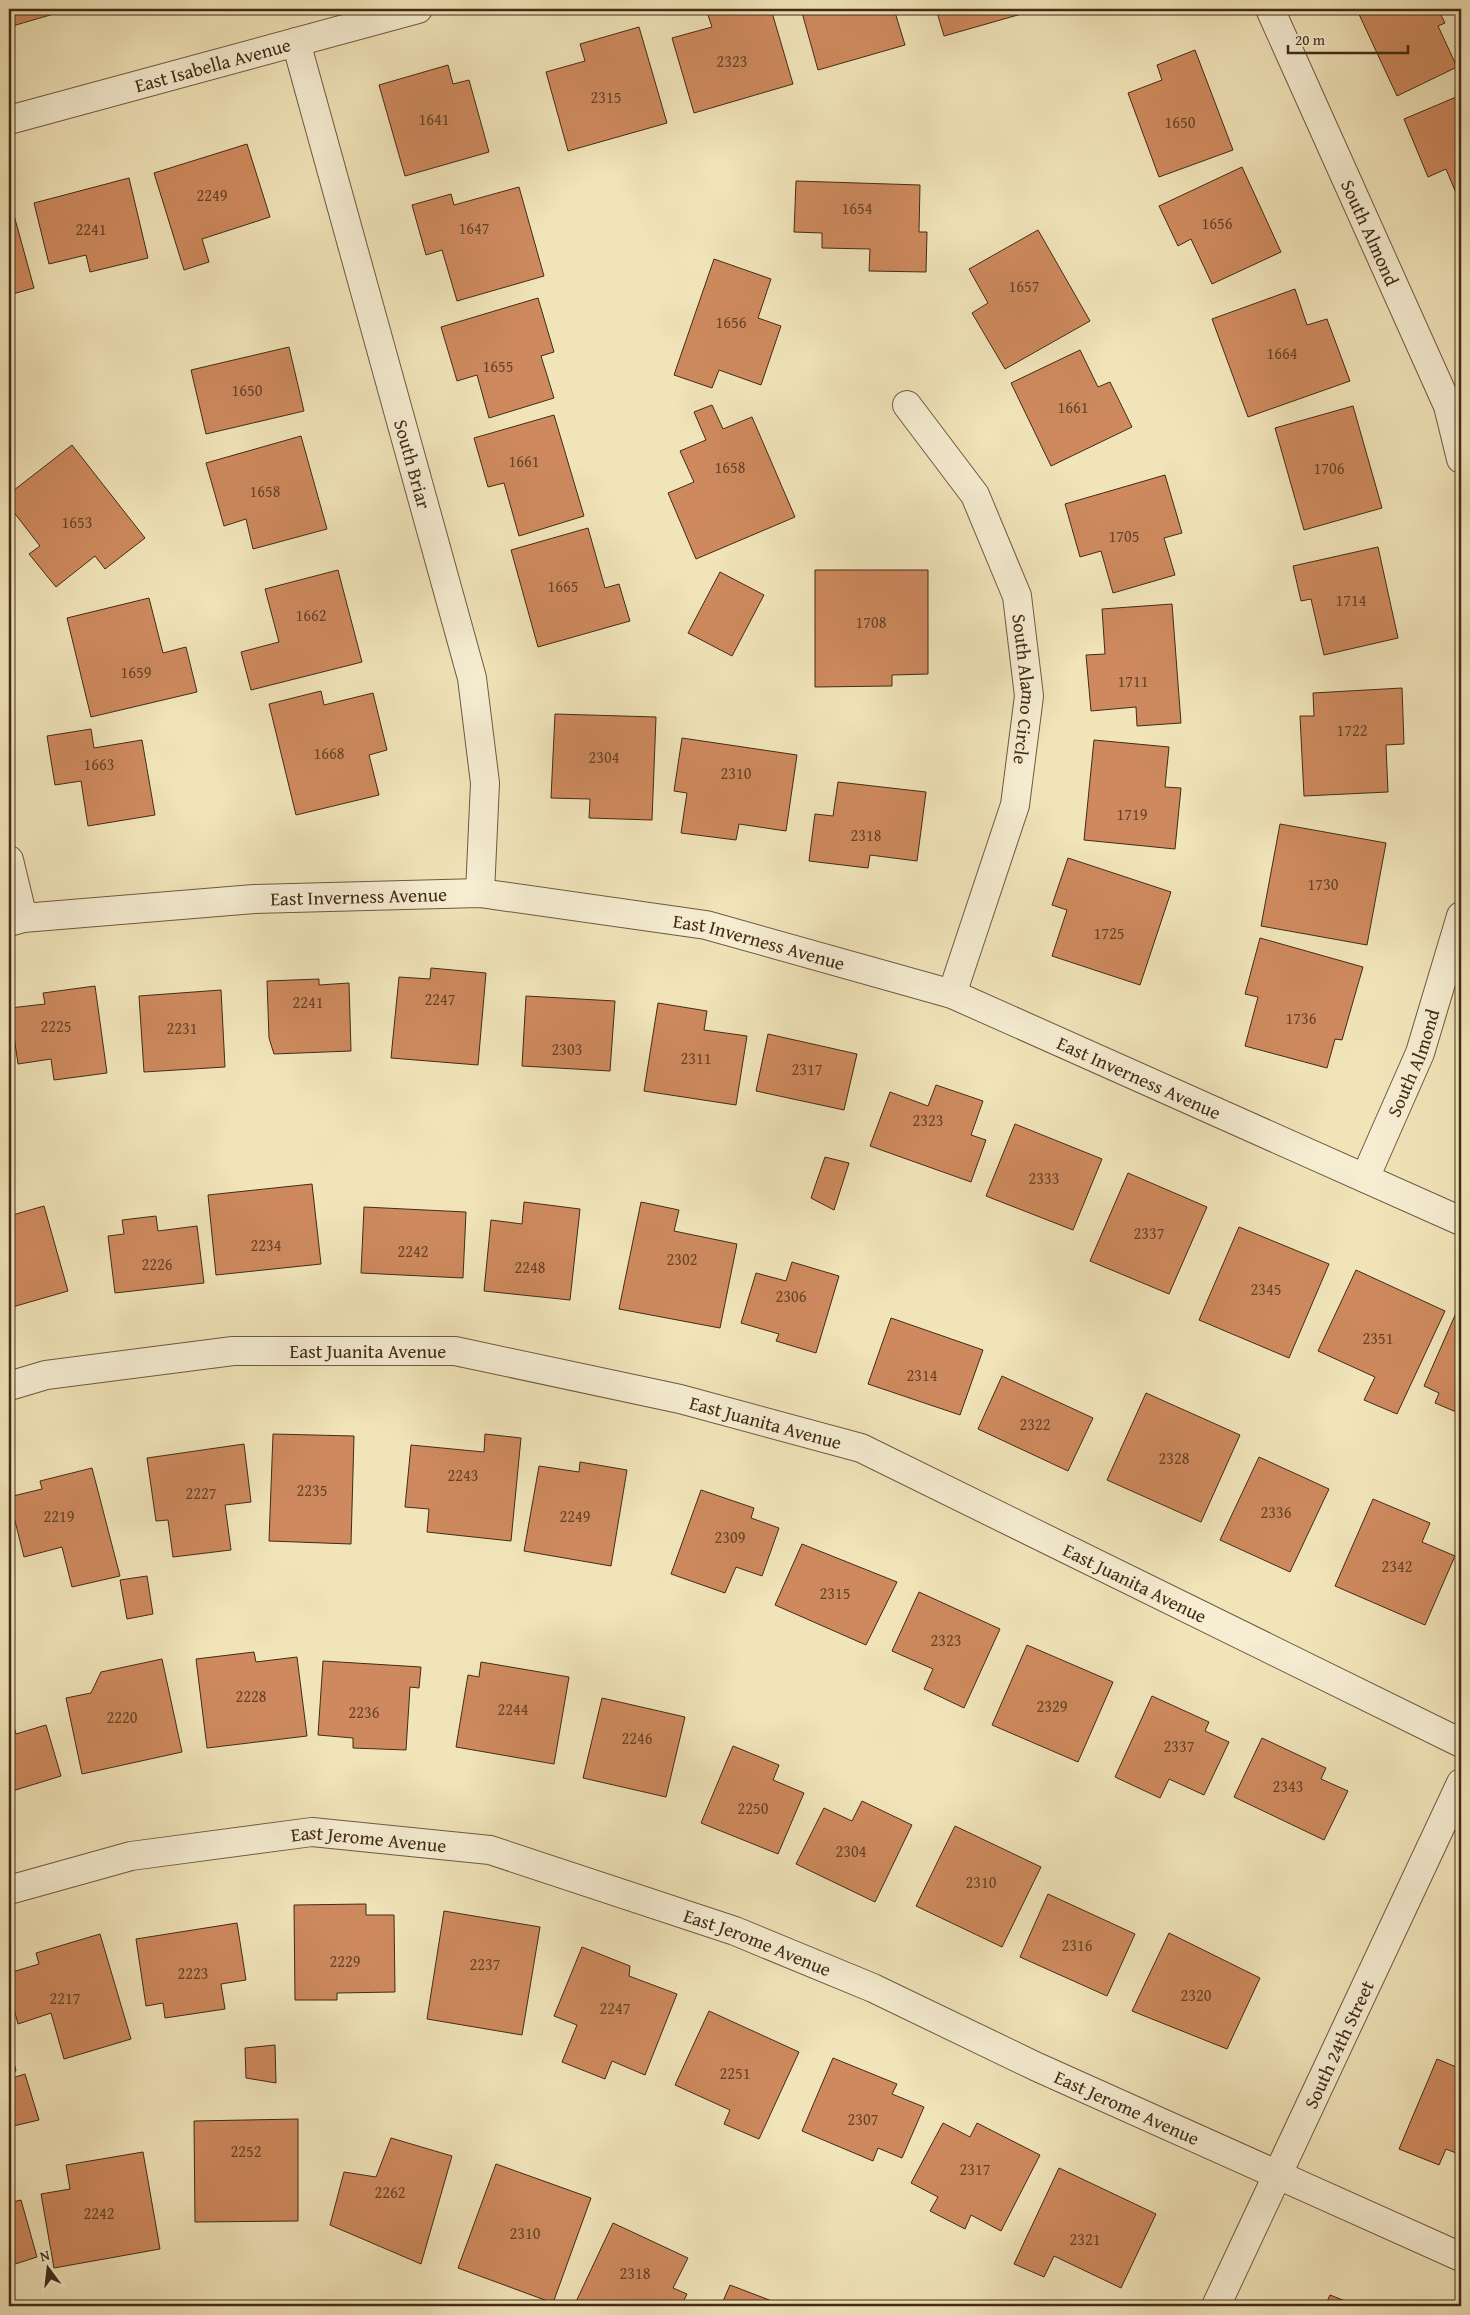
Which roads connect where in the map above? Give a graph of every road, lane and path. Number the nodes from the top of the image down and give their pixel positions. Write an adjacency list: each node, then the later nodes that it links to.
1 (418, 9): 3 (street, East Isabella Avenue)
2 (1270, 9): 6 (street, South Almond)
3 (296, 42): 4 (street, East Isabella Avenue); 8 (street, South Briar)
4 (9, 120)
5 (907, 405): 11 (street, South Alamo Circle)
6 (1461, 458)
7 (9, 860): 10 (street)
8 (480, 893): 10 (street, East Inverness Avenue); 11 (street, East Inverness Avenue)
9 (1461, 916): 12 (street, South Almond)
10 (16, 920)
11 (952, 994): 12 (street, East Inverness Avenue)
12 (1365, 1178): 13 (street, East Inverness Avenue)
13 (1461, 1221)
14 (9, 1386): 15 (street, East Juanita Avenue)
15 (1461, 1743)
16 (1461, 1783): 18 (street, South 24th Street)
17 (9, 1890): 18 (street, East Jerome Avenue)
18 (1276, 2175): 19 (street, East Jerome Avenue); 20 (street, South 24th Street)
19 (1461, 2257)
20 (1216, 2306)

